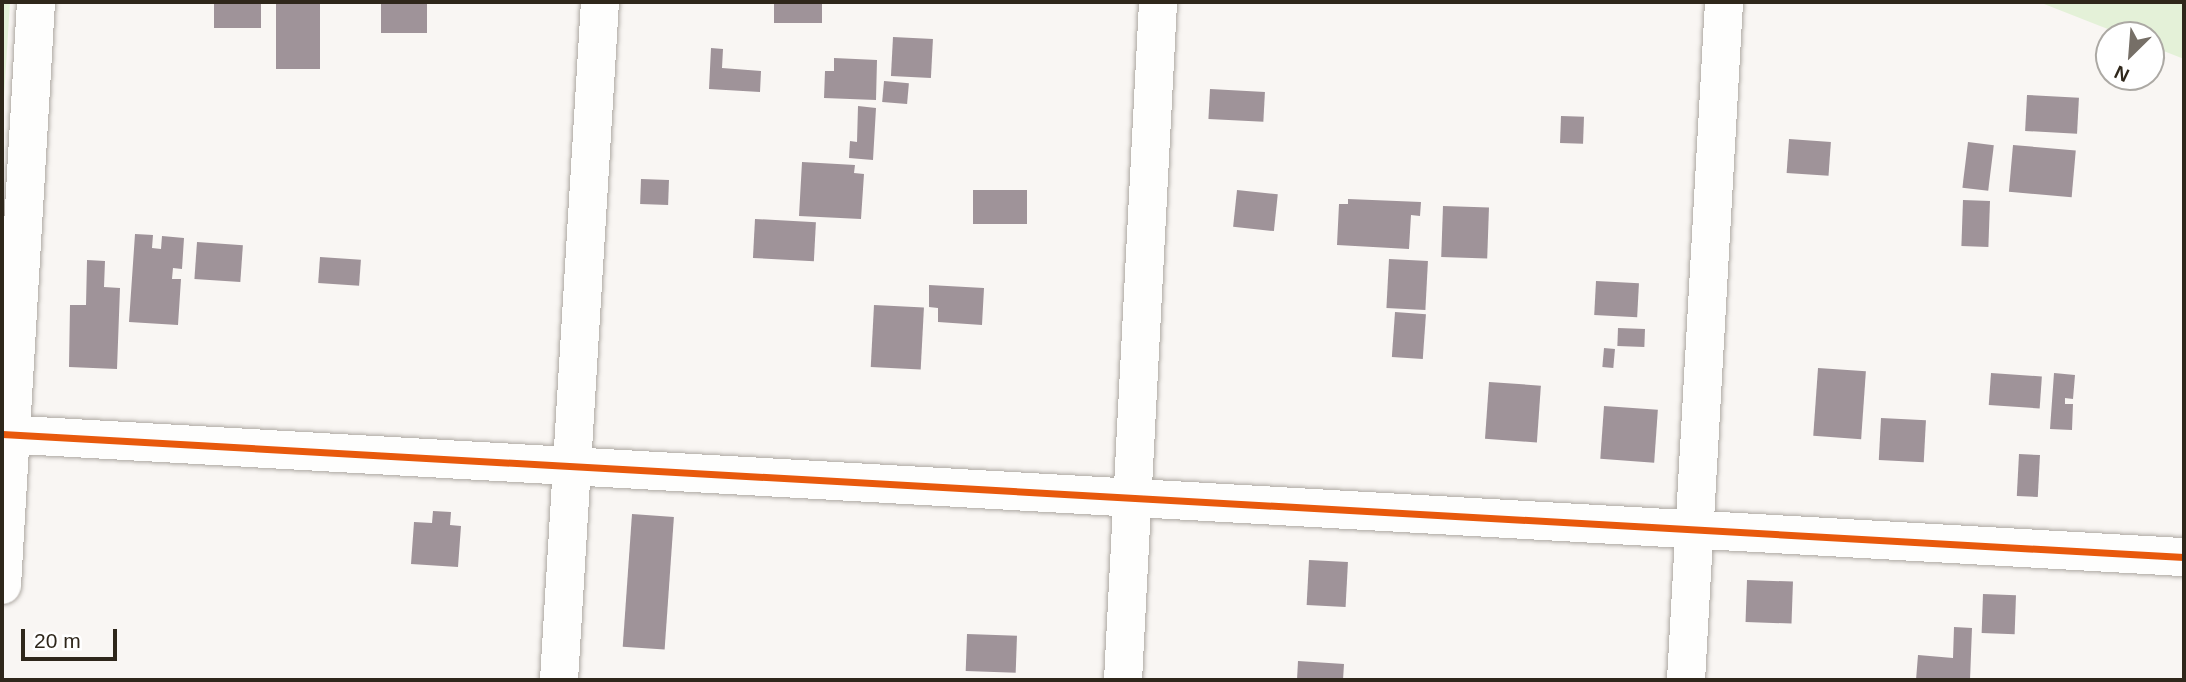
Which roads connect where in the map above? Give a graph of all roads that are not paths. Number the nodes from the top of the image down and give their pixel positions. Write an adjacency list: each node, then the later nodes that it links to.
1 (36, 2): 5 (street)
2 (600, 2): 6 (street)
3 (1158, 2): 7 (street)
4 (1724, 2): 8 (street)
5 (6, 434): 6 (street); 10 (street)
6 (572, 466): 7 (street); 11 (street)
7 (1133, 497): 8 (street); 12 (street)
8 (1695, 529): 9 (street); 13 (street)
9 (2184, 556)
10 (2, 585)
11 (559, 680)
12 (1123, 680)
13 (1686, 680)

